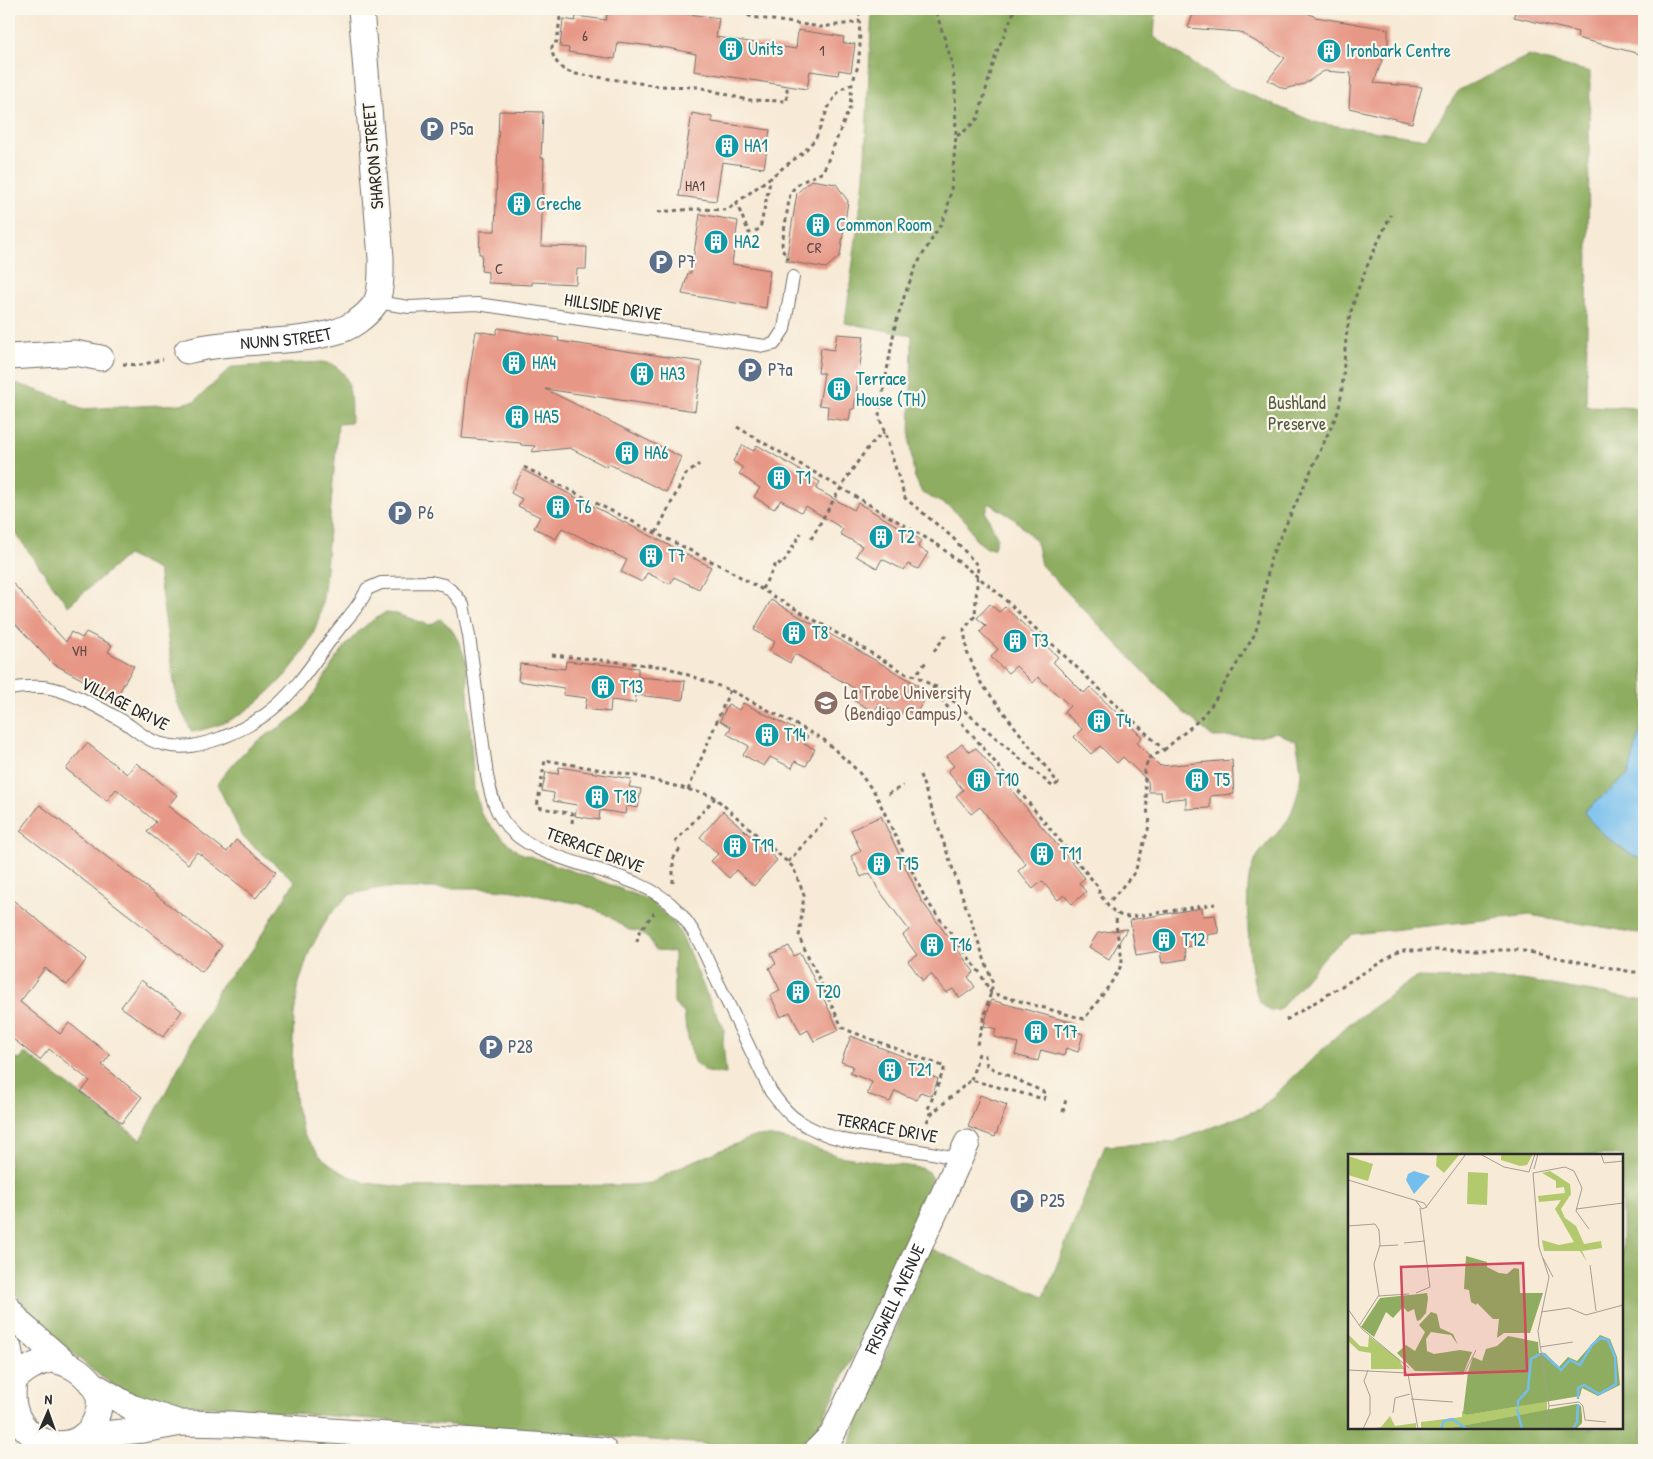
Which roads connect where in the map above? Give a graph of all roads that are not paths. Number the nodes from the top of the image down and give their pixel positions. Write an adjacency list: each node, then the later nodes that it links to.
1 (361, 9): 3 (street, SHARON STREET)
2 (793, 277): 3 (lane, HILLSIDE DRIVE)
3 (376, 302): 4 (street, NUNN STREET)
4 (187, 351)
5 (9, 357): 6 (street)
6 (100, 358)
7 (367, 589): 8 (lane, VILLAGE DRIVE); 9 (lane, TERRACE DRIVE)
8 (9, 689)
9 (963, 1152): 19 (street, FRISWELL AVENUE)
10 (9, 1309): 12 (street)
11 (9, 1348): 13 (street)
12 (64, 1362): 13 (street); 14 (street)
13 (12, 1383): 16 (street)
14 (92, 1384): 15 (street); 17 (street)
15 (182, 1423): 17 (street); 18 (street)
16 (31, 1437): 17 (street)
17 (79, 1442)
18 (604, 1450)
19 (817, 1450)

